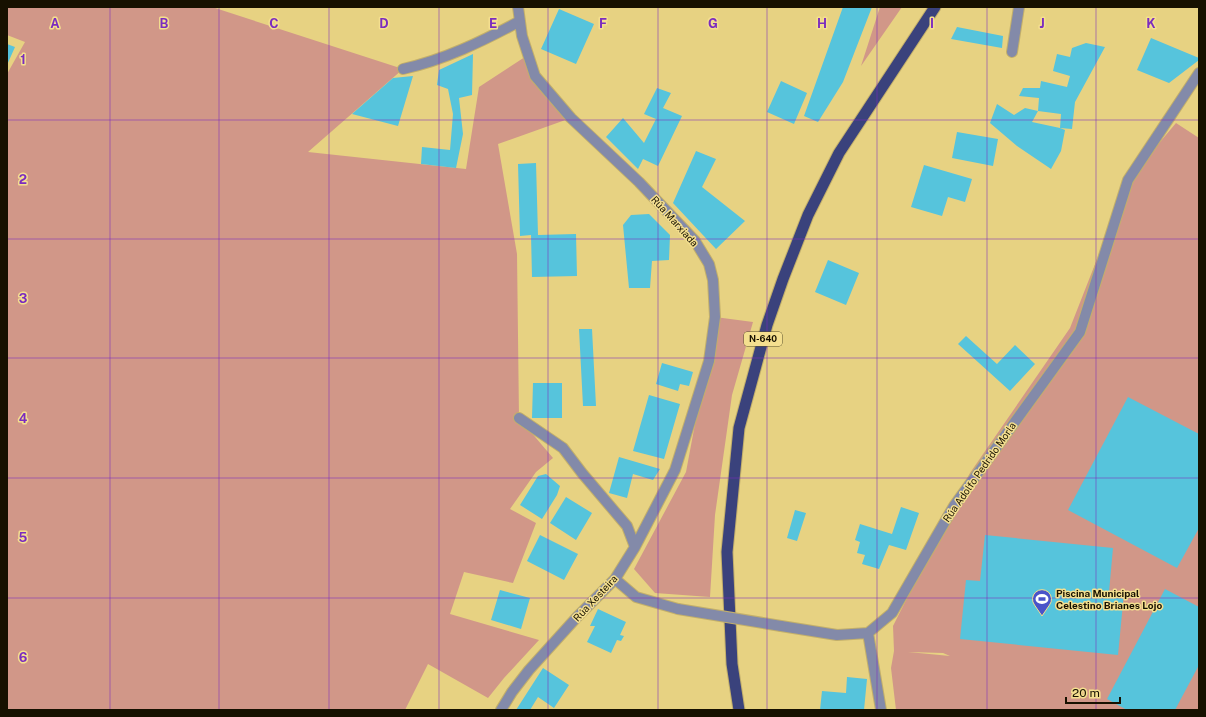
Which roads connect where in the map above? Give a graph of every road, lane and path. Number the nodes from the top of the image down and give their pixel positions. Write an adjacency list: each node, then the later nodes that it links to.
1 (518, 7): 4 (street, Rúa Marxiada)
2 (936, 7): 13 (highway, N-640)
3 (1020, 7): 5 (street)
4 (520, 21): 6 (street); 9 (street, Rúa Marxiada)
5 (1012, 52)
6 (403, 69)
7 (1199, 73): 11 (street, Rúa Adolfo Pedrido Morla)
8 (519, 418): 9 (street)
9 (635, 547): 10 (street, Rúa Xesteira)
10 (615, 579): 11 (street, bridge); 12 (street, Rúa Xesteira)
11 (868, 633): 14 (street)
12 (501, 710)
13 (739, 710)
14 (880, 710)

